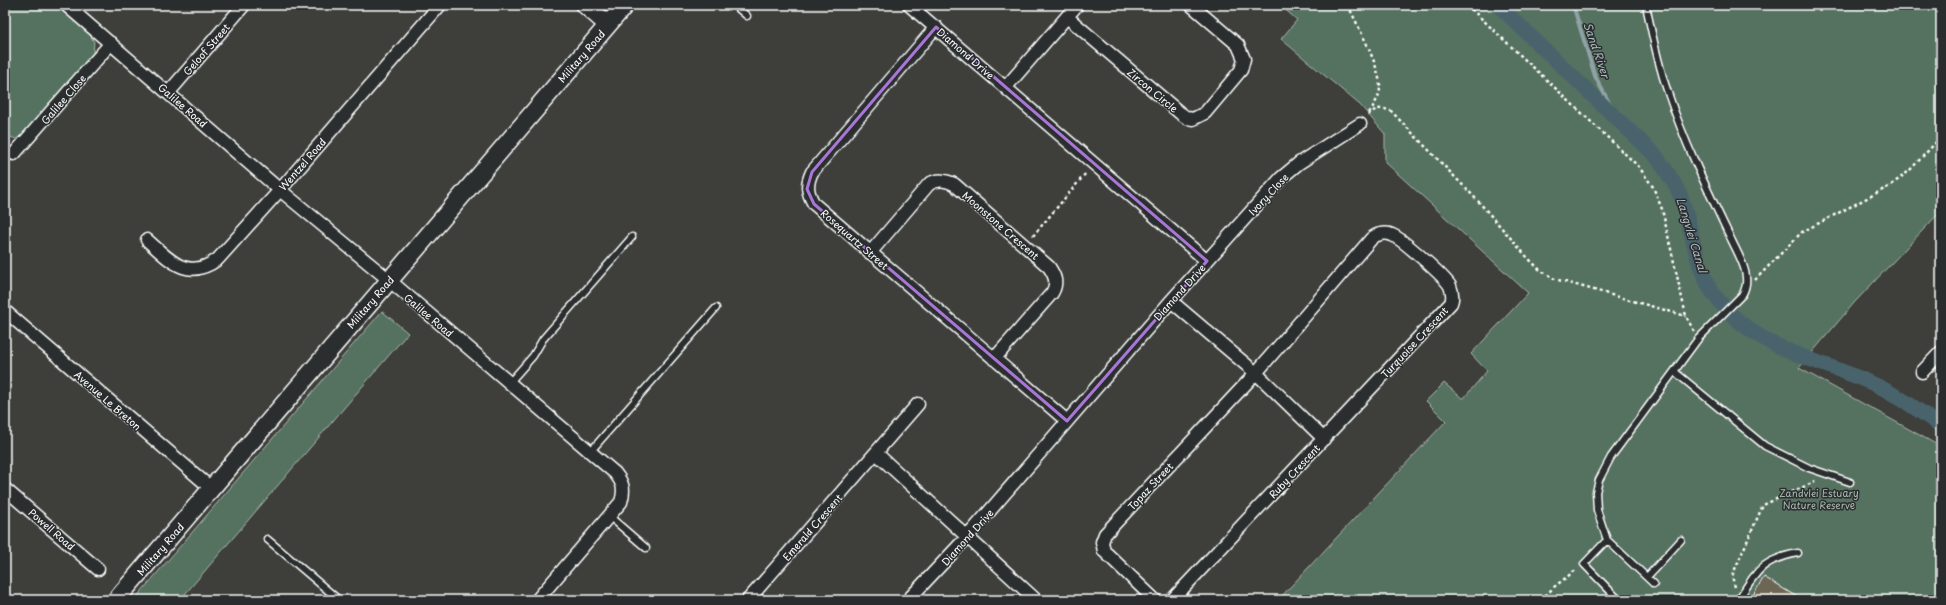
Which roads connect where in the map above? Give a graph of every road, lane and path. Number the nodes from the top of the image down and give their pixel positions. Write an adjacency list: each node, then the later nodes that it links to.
1 (66, 5): 17 (street, Galilee Road)
2 (244, 5): 19 (street, Geloof Street)
3 (440, 5): 25 (street, Wentzel Road)
4 (585, 5): 15 (main road)
5 (625, 5): 15 (main road, Military Road)
6 (734, 5): 13 (lane)
7 (909, 5): 16 (street, Diamond Drive)
8 (1078, 5): 14 (street)
9 (1191, 5): 14 (street, Zircon Circle)
10 (1348, 5): 20 (path)
11 (1467, 5): 36 (path)
12 (1646, 5): 32 (lane)
13 (747, 16)
14 (1067, 17): 18 (street)
15 (608, 24): 31 (main road, Military Road)
16 (936, 27): 18 (street, Diamond Drive); 29 (street, Rosequartz Street)
17 (111, 44): 19 (street, Galilee Road); 23 (street, Galilee Close)
18 (1006, 88): 24 (street, Diamond Drive)
19 (168, 92): 25 (street, Galilee Road)
20 (1368, 115): 21 (path); 36 (path)
21 (1360, 124): 30 (street, Ivory Close)
22 (1941, 137): 32 (path)
23 (14, 154)
24 (1094, 164): 28 (path); 30 (street, Diamond Drive)
25 (280, 190): 27 (street, Wentzel Road); 31 (street, Galilee Road)
26 (632, 237): 43 (lane)
27 (147, 240)
28 (1025, 246): 29 (street, Moonstone Crescent); 39 (street, Moonstone Crescent)
29 (870, 253): 39 (street, Rosequartz Street)
30 (1207, 262): 33 (street, Diamond Drive)
31 (389, 280): 43 (street, Galilee Road); 52 (main road, Military Road)
32 (1745, 291): 37 (lane)
33 (1171, 301): 42 (street, Ruby Crescent); 45 (street, Diamond Drive)
34 (716, 308): 47 (lane)
35 (5, 311): 52 (street, Avenue Le Breton)
36 (1686, 316): 37 (path)
37 (1698, 339): 40 (lane)
38 (1941, 352): 41 (street)
39 (994, 359): 45 (street, Rosequartz Street)
40 (1675, 372): 49 (lane); 56 (lane)
41 (1922, 372)
42 (1256, 373): 46 (street, Ruby Crescent); 46 (street, Turquoise Crescent); 70 (street, Topaz Street)
43 (510, 382): 47 (street, Galilee Road)
44 (918, 404): 48 (street, Emerald Crescent)
45 (1067, 421): 54 (street, Diamond Drive)
46 (1324, 439): 71 (street, Ruby Crescent)
47 (590, 452): 53 (street, Galilee Road)
48 (876, 453): 54 (street); 67 (street, Emerald Crescent)
49 (1809, 468): 50 (lane); 74 (path)
50 (1850, 482)
51 (5, 489): 61 (street, Powell Road)
52 (212, 489): 64 (main road, Military Road)
53 (609, 516): 58 (lane); 66 (street, Galilee Road)
54 (968, 536): 68 (street, Diamond Drive); 69 (street)
55 (267, 539): 65 (lane)
56 (1607, 540): 60 (lane); 62 (lane)
57 (1681, 540): 62 (lane)
58 (646, 548)
59 (1798, 553): 74 (lane)
60 (1584, 564): 72 (path); 73 (lane)
61 (98, 569)
62 (1647, 577): 63 (lane)
63 (1654, 584)
64 (116, 600)
65 (338, 600)
66 (537, 600)
67 (748, 600)
68 (908, 600)
69 (1036, 600)
70 (1155, 600)
71 (1172, 600)
72 (1541, 600)
73 (1619, 600)
74 (1738, 600)

